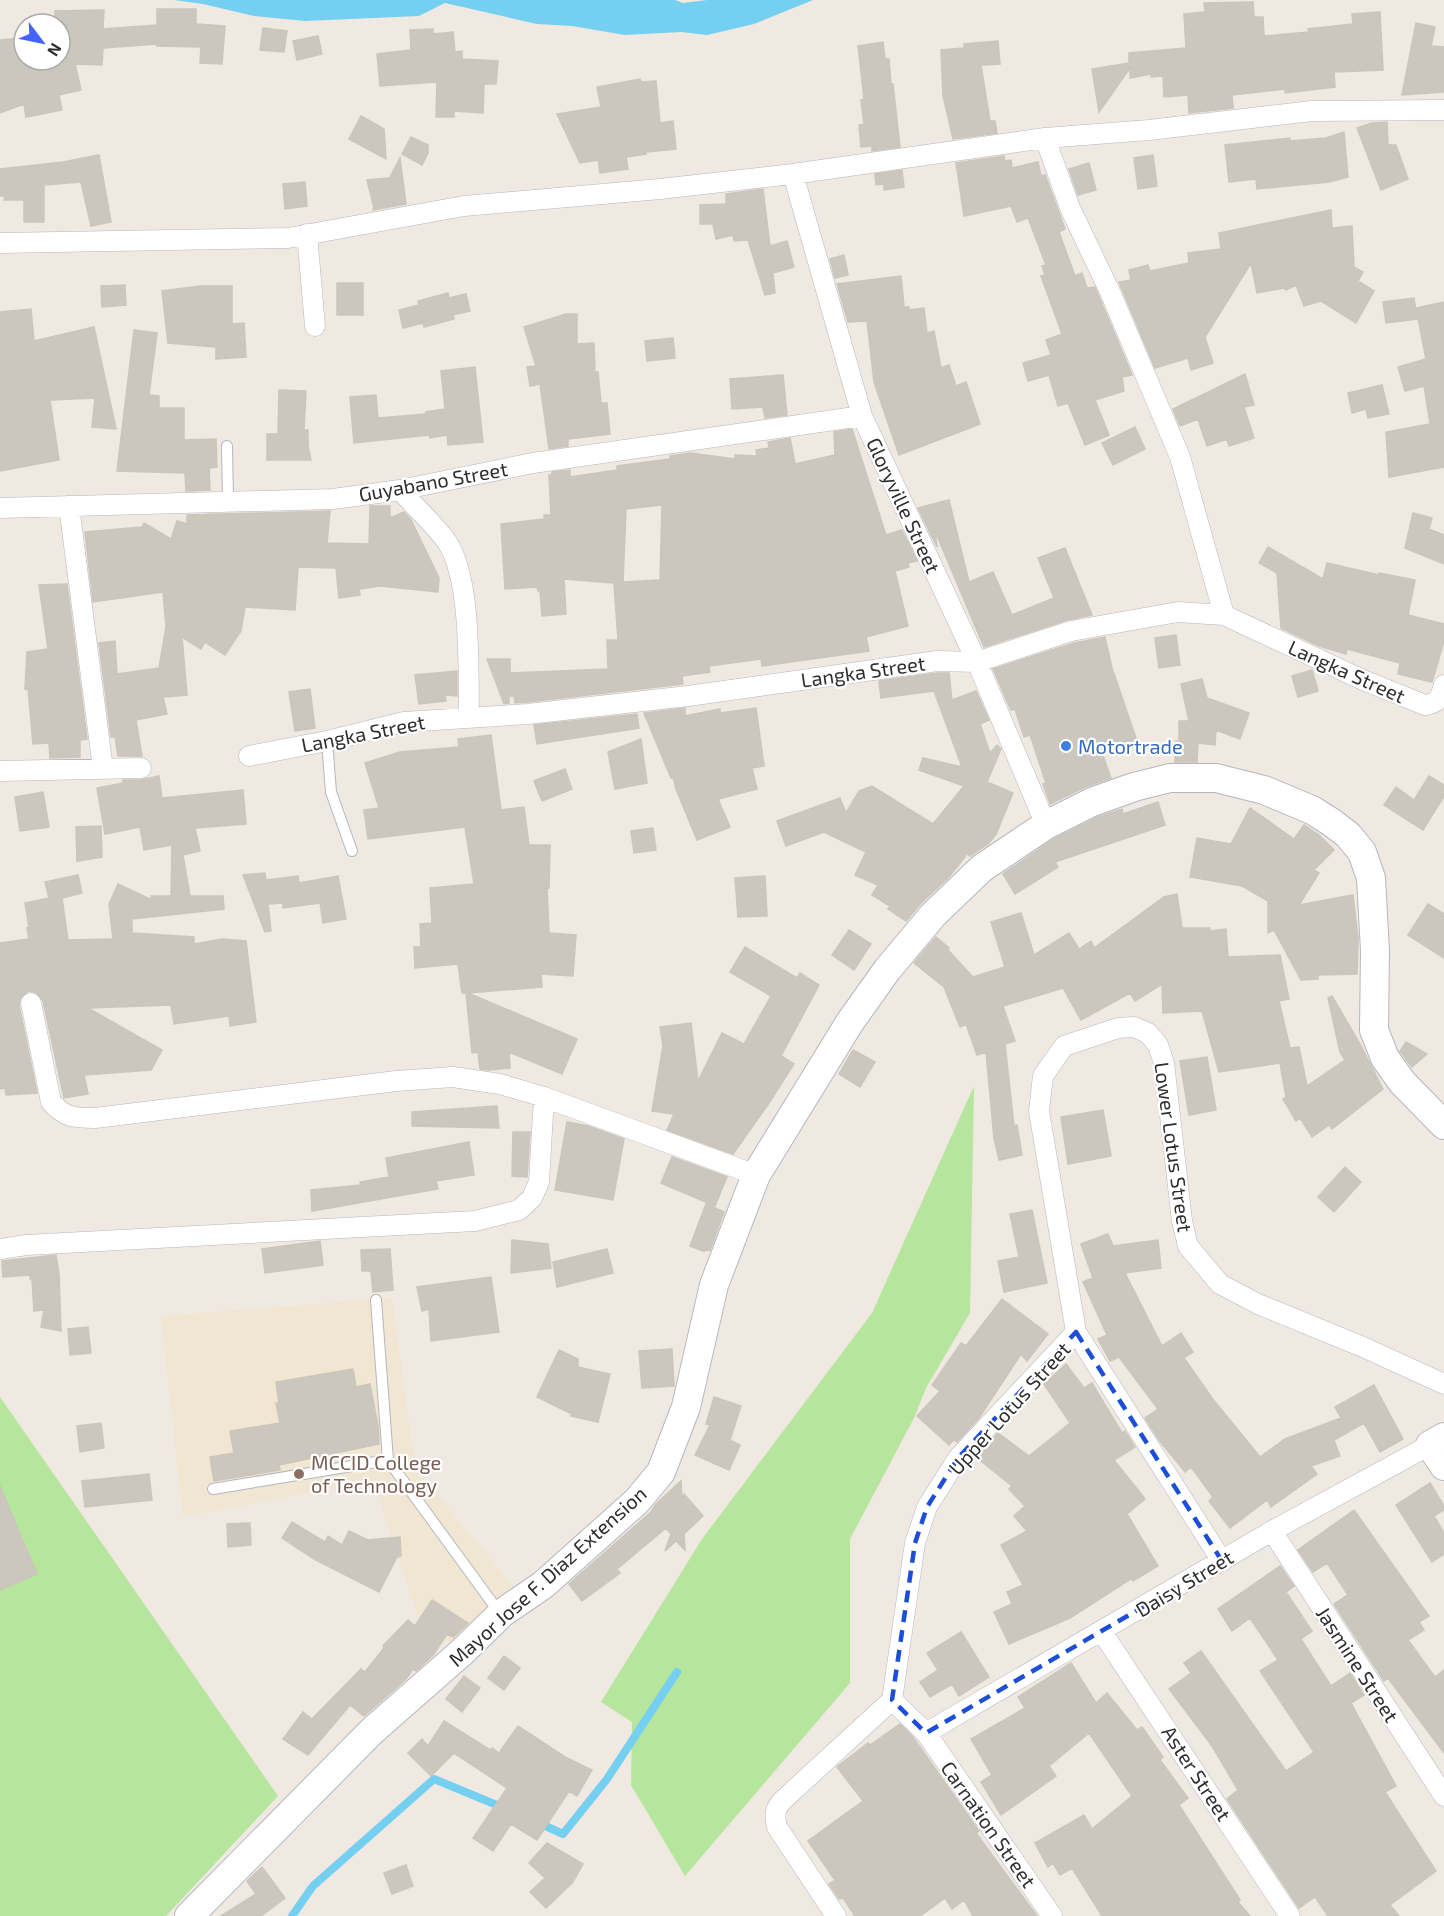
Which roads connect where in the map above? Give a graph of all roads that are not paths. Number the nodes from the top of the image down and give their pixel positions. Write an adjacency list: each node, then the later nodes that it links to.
1 (1444, 110): 2 (street)
2 (1046, 138): 3 (street); 13 (street)
3 (793, 174): 4 (street); 7 (street, Gloryville Street)
4 (307, 234): 5 (street); 6 (street)
5 (0, 243)
6 (315, 326)
7 (862, 416): 9 (street, Guyabano Street); 14 (street, Gloryville Street)
8 (227, 446): 10 (lane)
9 (400, 490): 10 (street, Guyabano Street); 16 (street)
10 (228, 502): 11 (street, Guyabano Street)
11 (69, 506): 12 (street, Guyabano Street); 20 (street)
12 (0, 508)
13 (1224, 615): 14 (street, Langka Street); 15 (street, Langka Street)
14 (977, 662): 16 (street, Langka Street); 22 (street, Gloryville Street)
15 (1444, 685)
16 (469, 716): 17 (street, Langka Street)
17 (327, 741): 18 (street, Langka Street); 23 (lane)
18 (249, 756)
19 (141, 768): 20 (street)
20 (103, 769): 21 (street)
21 (0, 771)
22 (1046, 825): 26 (street, Mayor Jose F. Diaz Extension); 27 (street, Mayor Jose F. Diaz Extension)
23 (352, 851)
24 (31, 1003): 25 (street)
25 (544, 1097): 27 (street); 28 (street)
26 (1444, 1125)
27 (756, 1175): 37 (street, Mayor Jose F. Diaz Extension)
28 (0, 1249)
29 (376, 1300): 33 (lane)
30 (1076, 1332): 31 (street, Lower Lotus Street); 36 (street, Upper Lotus Street); 39 (street, Upper Lotus Street)
31 (1444, 1384)
32 (1439, 1449): 35 (street, Daisy Street)
33 (388, 1460): 34 (lane); 37 (lane)
34 (213, 1489)
35 (1272, 1531): 36 (street, Daisy Street); 41 (street, Jasmine Street)
36 (1222, 1560): 38 (street, Daisy Street)
37 (502, 1613): 42 (street, Mayor Jose F. Diaz Extension)
38 (1102, 1632): 40 (street, Daisy Street); 45 (street, Aster Street)
39 (892, 1700): 40 (street); 43 (street)
40 (926, 1733): 44 (street, Carnation Street)
41 (1444, 1796)
42 (189, 1916)
43 (837, 1916)
44 (1052, 1916)
45 (1290, 1916)

